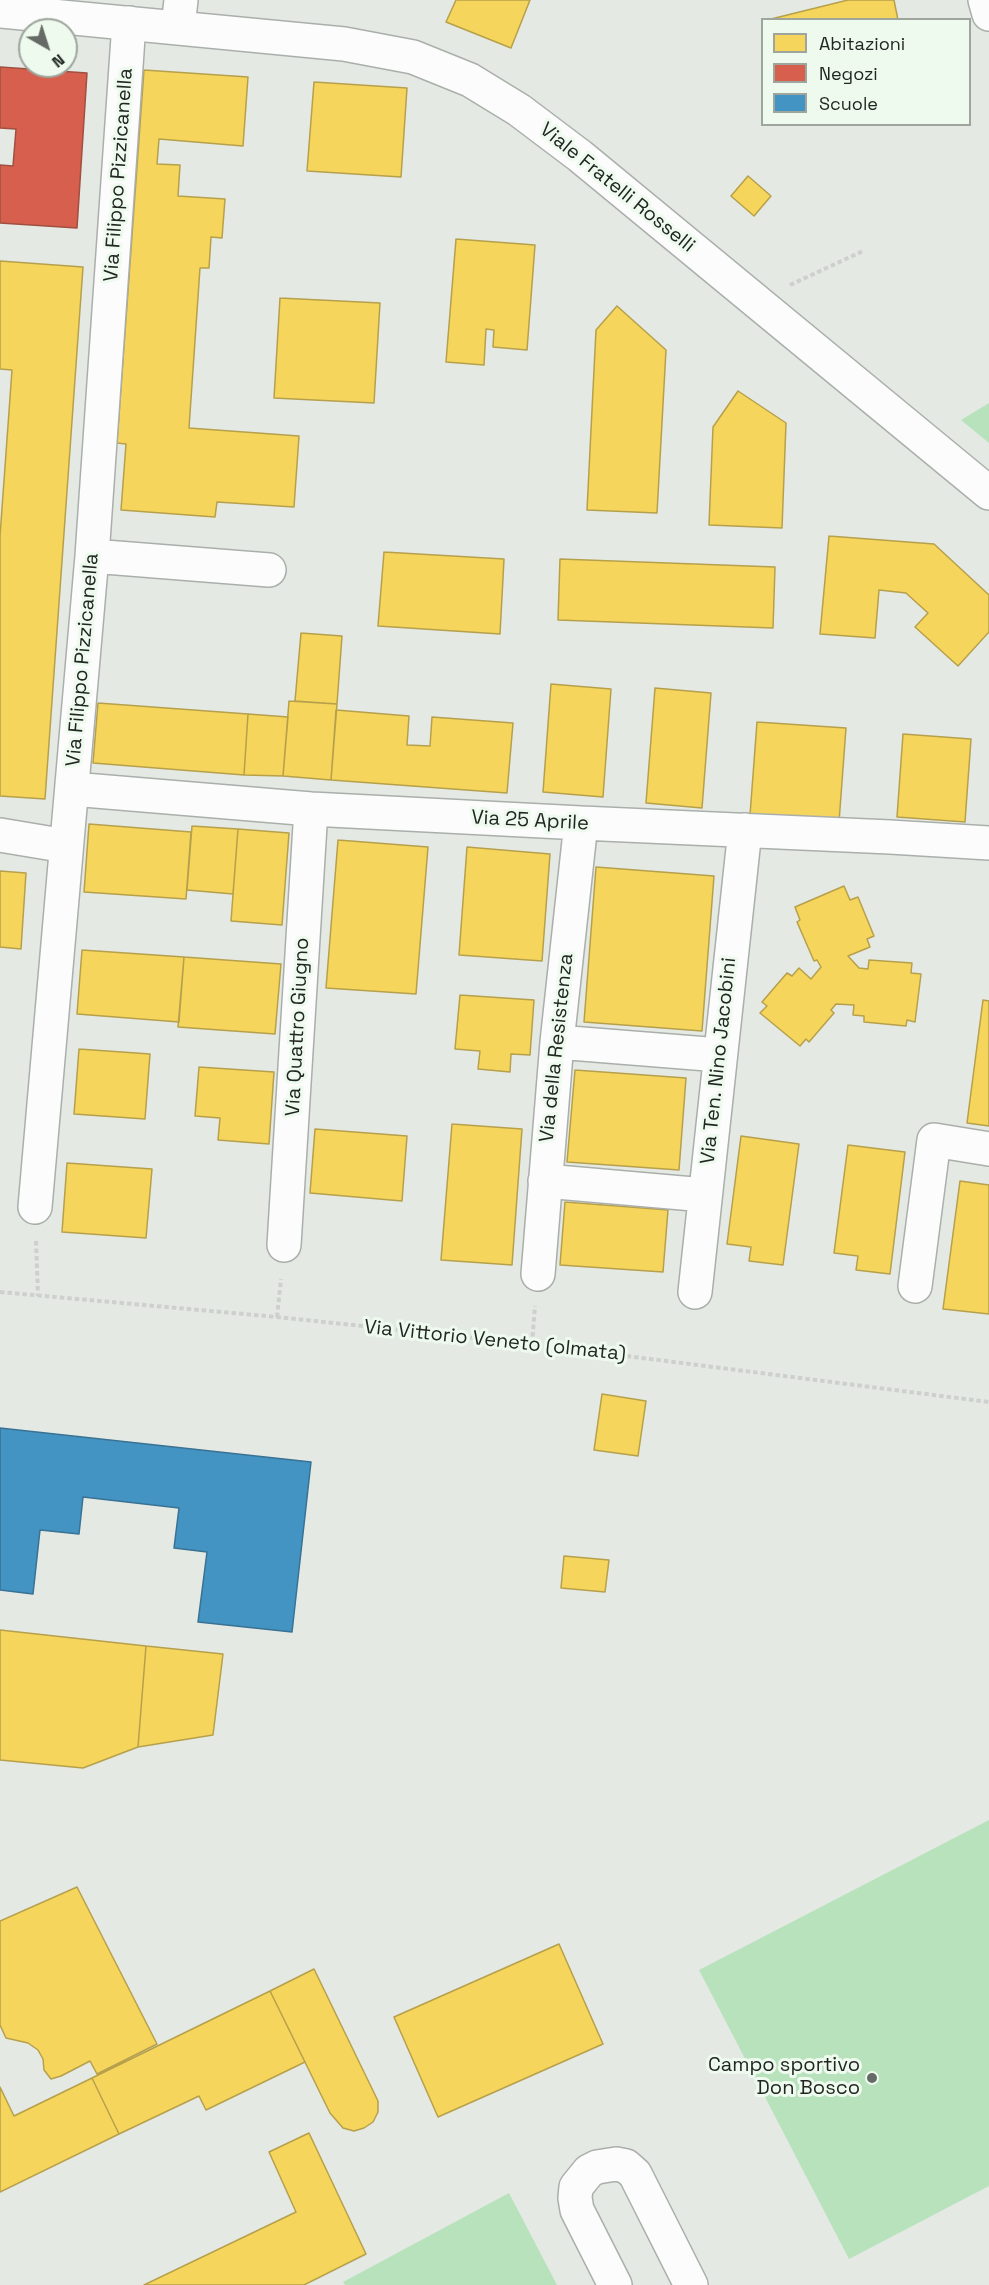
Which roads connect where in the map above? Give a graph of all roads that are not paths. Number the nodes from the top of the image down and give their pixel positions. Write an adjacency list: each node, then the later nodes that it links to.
1 (985, 0): 4 (street)
2 (0, 11): 5 (street, Viale Fratelli Rosselli)
3 (180, 14): 5 (street, Viale Fratelli Rosselli); 6 (street, Viale Fratelli Rosselli)
4 (989, 14)
5 (129, 23): 7 (street, Via Filippo Pizzicanella)
6 (989, 493)
7 (92, 556): 8 (street); 9 (street, Via Filippo Pizzicanella)
8 (269, 570)
9 (72, 789): 10 (street, Via 25 Aprile); 15 (street, Via Filippo Pizzicanella)
10 (311, 809): 11 (street, Via 25 Aprile); 22 (street, Via Quattro Giugno)
11 (581, 824): 12 (street, Via 25 Aprile); 16 (street, Via della Resistenza)
12 (745, 830): 14 (street, Via 25 Aprile); 17 (street, Via Ten. Nino Jacobini)
13 (0, 835): 15 (street)
14 (989, 843)
15 (66, 846): 21 (street, Via Filippo Pizzicanella)
16 (557, 1042): 17 (street); 19 (street, Via della Resistenza)
17 (720, 1055): 20 (street, Via Ten. Nino Jacobini)
18 (989, 1149): 24 (street)
19 (544, 1181): 20 (street); 23 (street, Via della Resistenza)
20 (705, 1195): 25 (street, Via Ten. Nino Jacobini)
21 (35, 1207)
22 (284, 1245)
23 (538, 1274)
24 (915, 1286)
25 (695, 1292)
26 (615, 2285): 27 (street)
27 (691, 2285)

